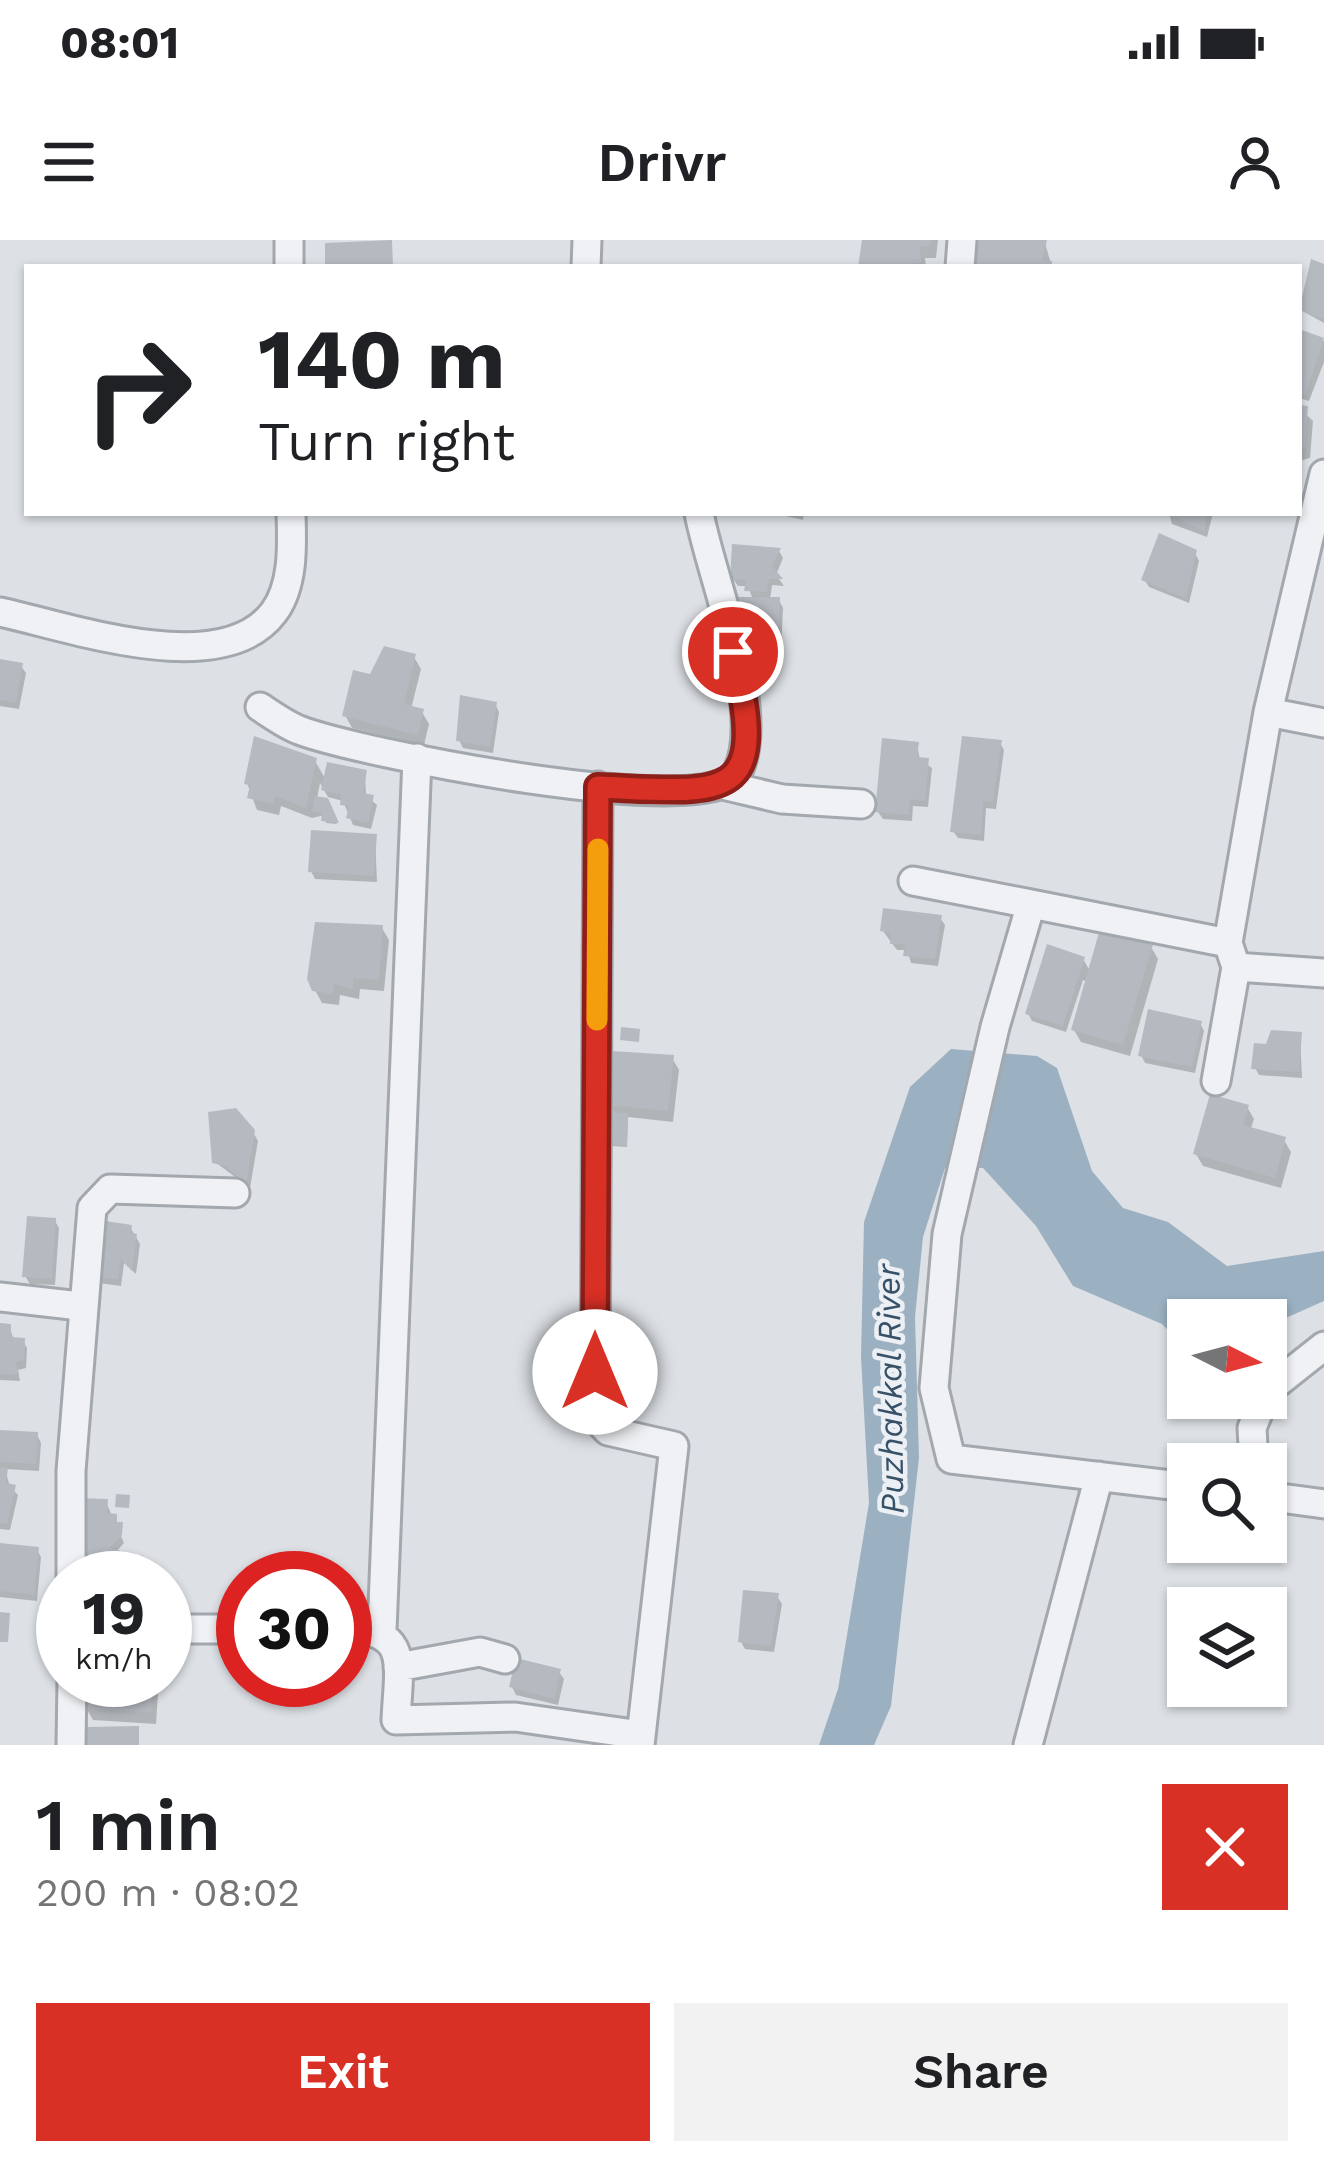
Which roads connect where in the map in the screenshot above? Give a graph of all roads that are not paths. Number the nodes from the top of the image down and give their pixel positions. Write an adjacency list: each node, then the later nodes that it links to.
1 (1314, 488): 6 (street)
2 (292, 516): 4 (street)
3 (700, 516): 9 (street)
4 (0, 612)
5 (260, 707): 8 (street)
6 (1268, 712): 7 (street); 14 (street)
7 (1324, 723)
8 (417, 758): 10 (street); 28 (street)
9 (727, 786): 10 (street); 11 (street)
10 (598, 787): 33 (street)
11 (861, 804)
12 (913, 881): 13 (street)
13 (1031, 904): 14 (street); 22 (street)
14 (1232, 955): 15 (street); 16 (street)
15 (1324, 973)
16 (1216, 1081)
17 (235, 1193): 19 (street)
18 (0, 1297): 19 (street)
19 (80, 1306): 26 (street)
20 (1324, 1346): 21 (street)
21 (1287, 1377)
22 (1099, 1476): 23 (street); 35 (street)
23 (1167, 1484)
24 (1287, 1499): 25 (street)
25 (1324, 1504)
26 (72, 1551)
27 (372, 1630): 28 (street)
28 (382, 1631): 30 (street)
29 (505, 1659): 30 (street)
30 (398, 1667): 32 (street)
31 (72, 1707): 34 (street)
32 (397, 1733): 33 (street)
33 (641, 1740)
34 (71, 1745)
35 (1028, 1745)

